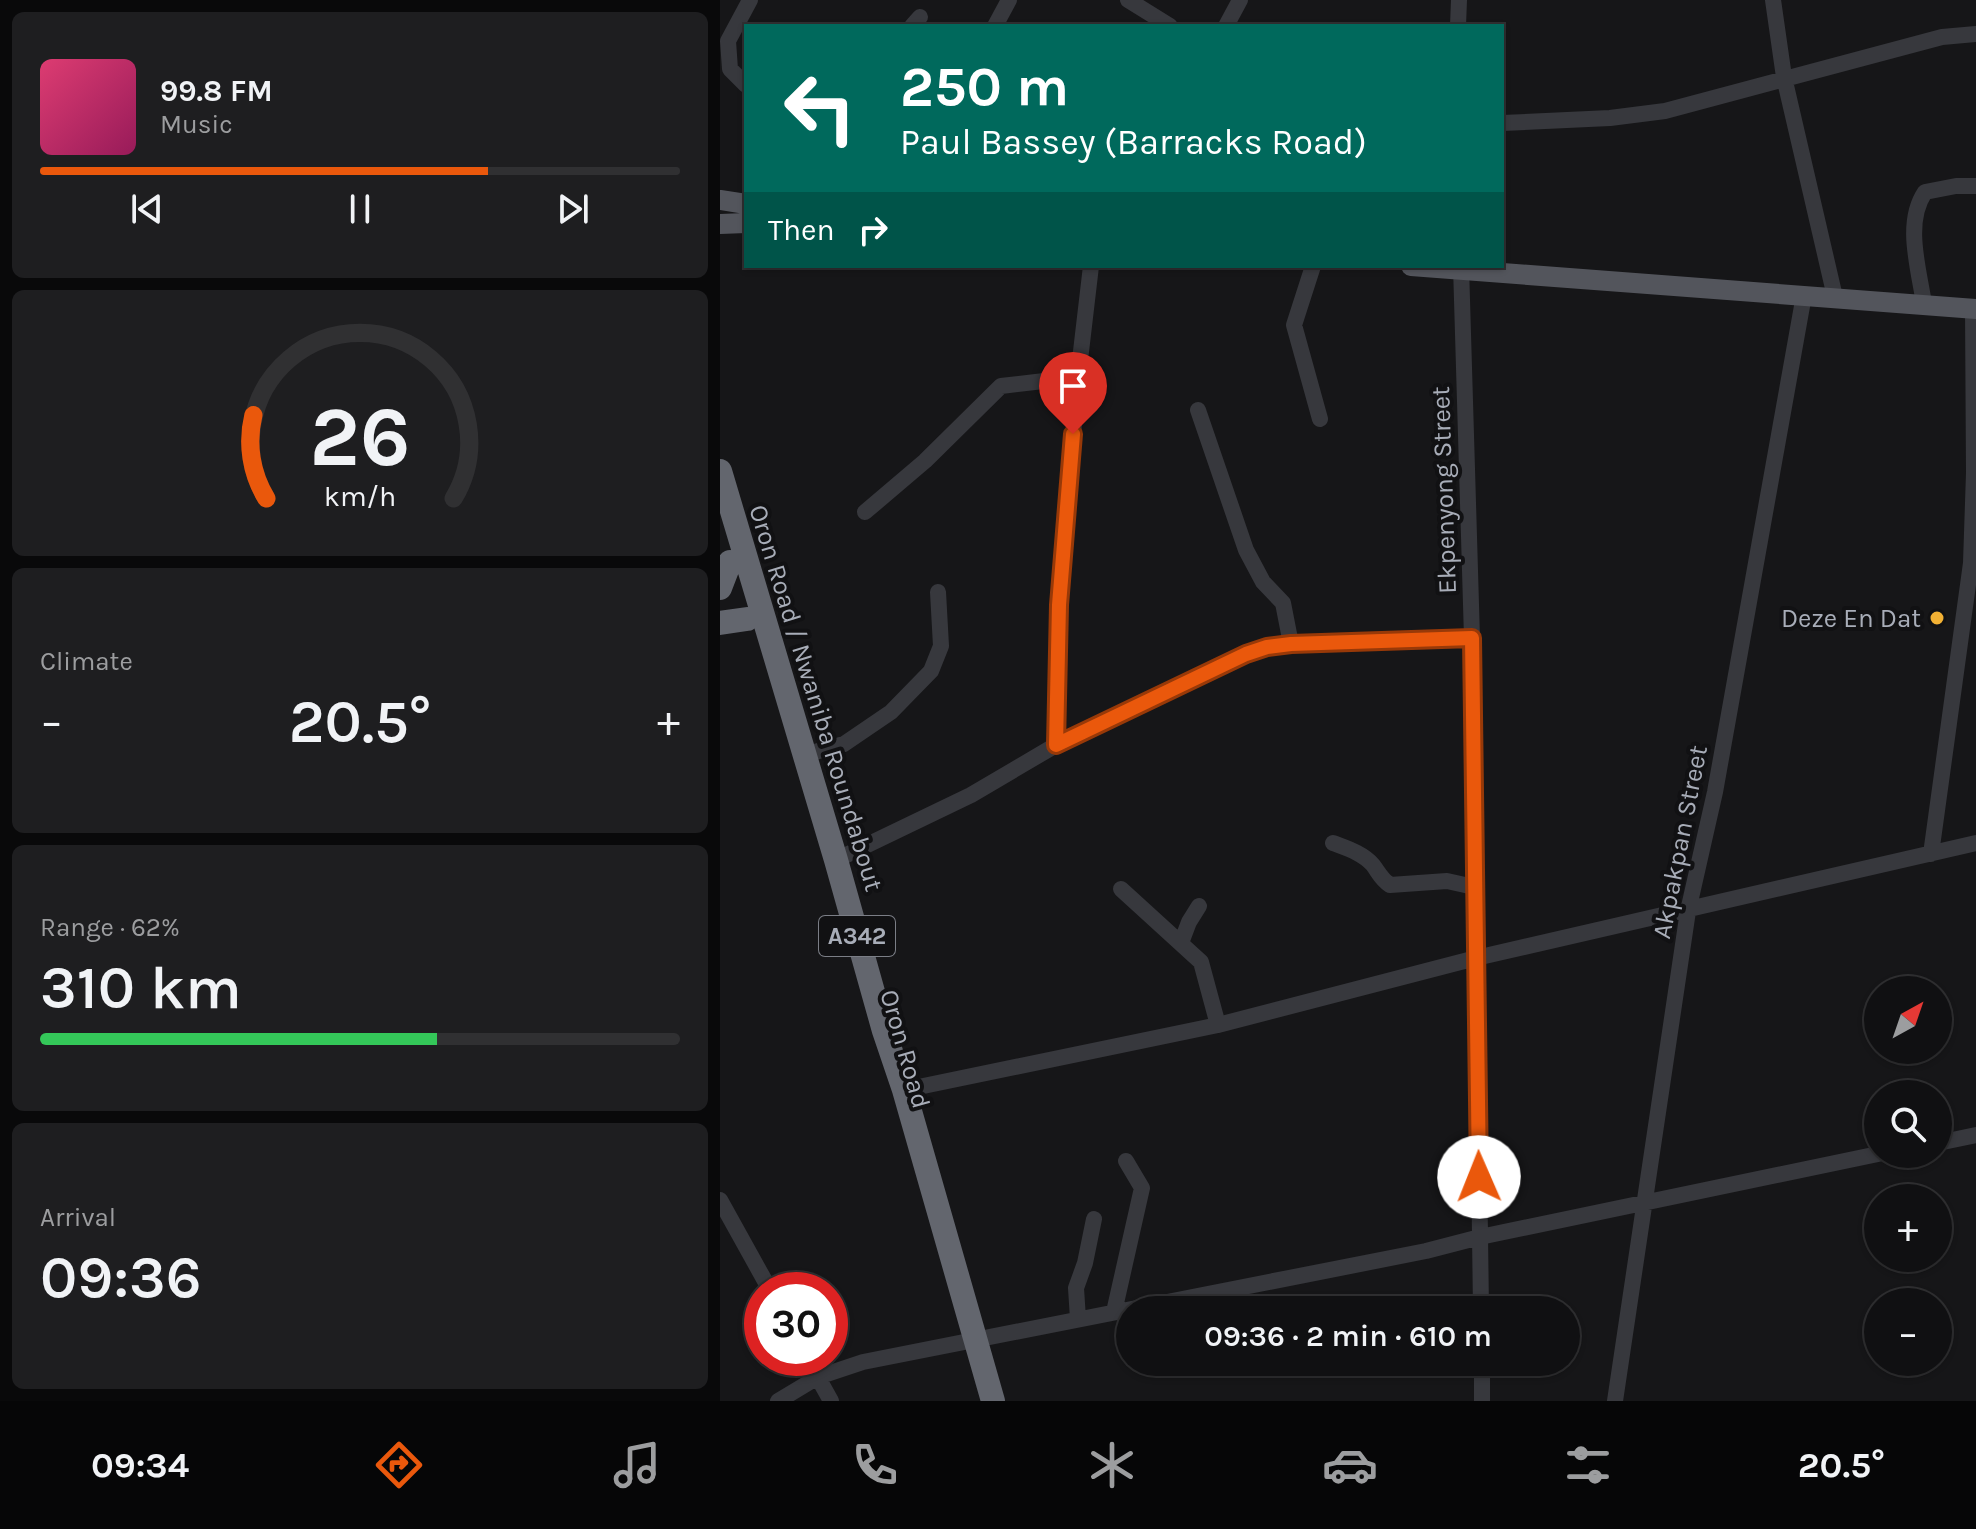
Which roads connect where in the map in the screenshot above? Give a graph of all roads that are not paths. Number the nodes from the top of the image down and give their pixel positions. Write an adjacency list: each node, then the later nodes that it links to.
1 (750, 0): 13 (street)
2 (1009, 0): 7 (street)
3 (1128, 0): 8 (street)
4 (1240, 0): 9 (street)
5 (1459, 0): 10 (street)
6 (1773, 0): 12 (street)
7 (996, 24)
8 (1167, 24)
9 (1227, 24)
10 (1458, 24)
11 (1976, 34): 12 (street)
12 (1784, 77): 14 (street); 24 (street)
13 (744, 83)
14 (1504, 123)
15 (1976, 186): 25 (street)
16 (720, 200): 17 (main road)
17 (744, 204)
18 (744, 223): 19 (main road)
19 (720, 224)
20 (1091, 268): 27 (street)
21 (1312, 268): 29 (street)
22 (1461, 268): 23 (main road); 38 (street, Ekpenyong Street)
23 (1804, 295): 24 (main road); 49 (street, Akpakpan Street)
24 (1835, 297): 25 (main road)
25 (1924, 304): 26 (main road)
26 (1974, 309): 44 (street)
27 (1078, 377): 31 (street); 40 (street)
28 (1198, 410): 39 (street)
29 (1320, 419)
30 (720, 471): 41 (highway, Oron Road / Nwaniba Roundabout / A342)
31 (865, 512)
32 (720, 530): 33 (highway, Oron Road / A342)
33 (730, 562): 34 (highway); 36 (highway, Oron Road / A342)
34 (720, 588)
35 (938, 592): 41 (street)
36 (747, 619): 37 (highway); 66 (highway, Oron Road / A342)
37 (720, 623)
38 (1472, 638): 39 (street); 46 (street, Ekpenyong Street)
39 (1291, 644): 40 (street)
40 (1056, 745): 45 (street)
41 (804, 755): 45 (highway, Oron Road / Nwaniba Roundabout / A342)
42 (1333, 843): 46 (street)
43 (1976, 843): 44 (street)
44 (1931, 854): 49 (street)
45 (836, 860): 53 (highway, Oron Road / Nwaniba Roundabout / A342)
46 (1474, 887): 51 (street, Ekpenyong Street)
47 (1121, 889): 50 (street)
48 (1199, 906): 50 (street)
49 (1688, 911): 51 (street); 59 (street, Akpakpan Street)
50 (1181, 943): 52 (street)
51 (1476, 958): 52 (street); 61 (street, Ekpenyong Street)
52 (1218, 1025): 53 (street)
53 (904, 1090): 66 (highway, Oron Road / Nwaniba Roundabout / A342)
54 (1976, 1135): 55 (street)
55 (1952, 1140)
56 (1864, 1157): 59 (street)
57 (1126, 1161): 64 (street)
58 (720, 1200): 62 (street)
59 (1645, 1204): 61 (street); 74 (street, Akpakpan Street)
60 (1094, 1219): 65 (street)
61 (1480, 1237): 63 (street, Ekpenyong Street); 64 (street)
62 (760, 1272)
63 (1481, 1296)
64 (1114, 1312): 65 (street)
65 (1078, 1319): 66 (street)
66 (967, 1341): 68 (street); 71 (highway, Oron Road / A342); 72 (highway, Oron Road / Nwaniba Roundabout / A342)
67 (1482, 1376): 73 (street)
68 (818, 1377): 69 (street); 70 (street)
69 (778, 1401)
70 (831, 1401)
71 (977, 1401)
72 (993, 1401)
73 (1482, 1401)
74 (1615, 1401)

